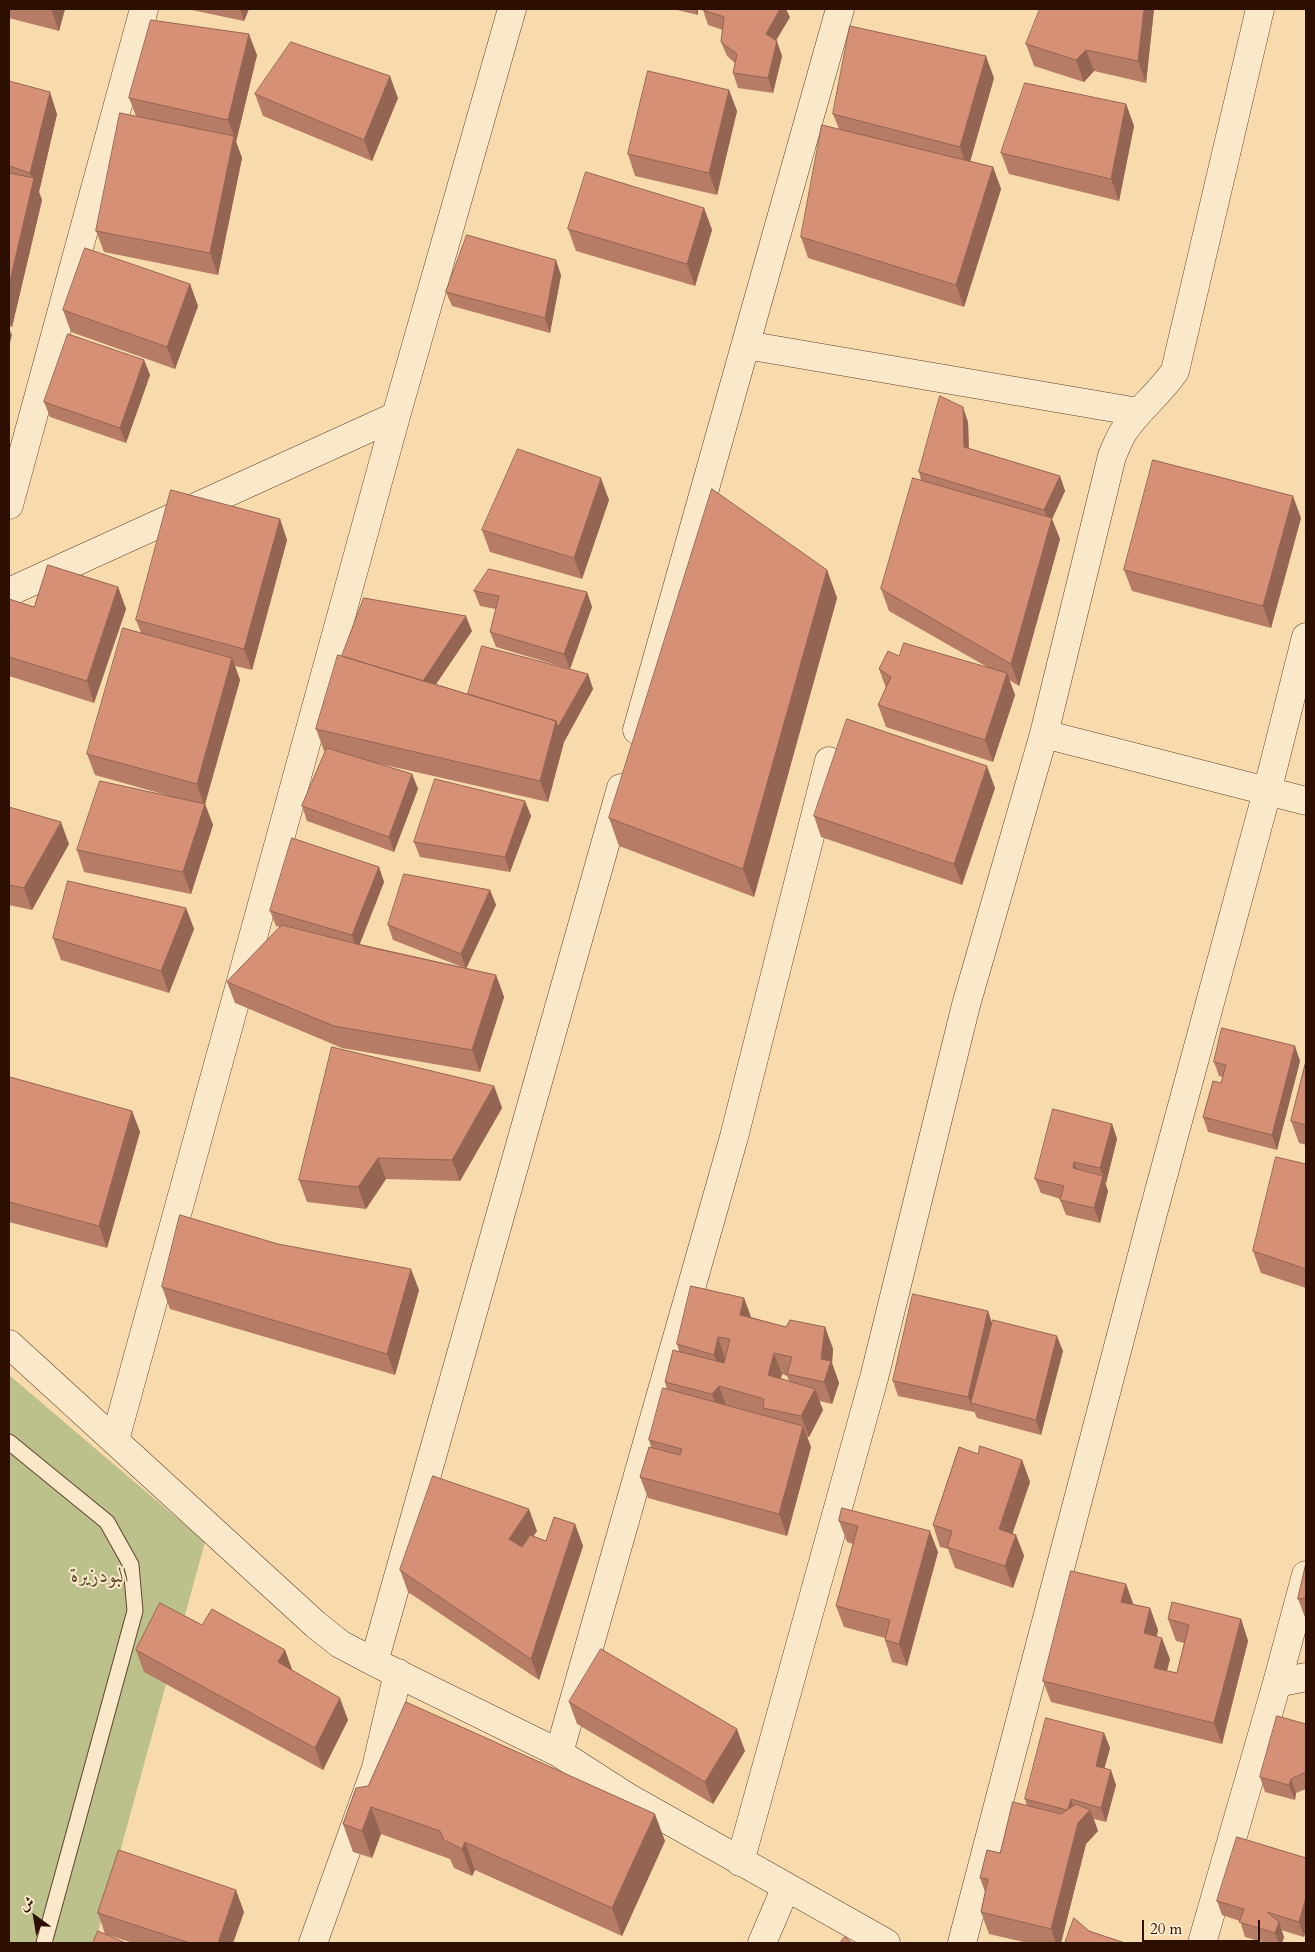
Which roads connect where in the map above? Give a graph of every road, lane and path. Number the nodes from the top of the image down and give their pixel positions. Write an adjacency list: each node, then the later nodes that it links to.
1 (144, 9): 8 (street)
2 (512, 9): 7 (street)
3 (840, 9): 5 (street)
4 (1260, 9): 6 (street)
5 (746, 345): 6 (street); 19 (street)
6 (1138, 412): 11 (street)
7 (396, 416): 9 (street); 16 (street)
8 (9, 505)
9 (9, 592)
10 (1306, 638): 13 (street)
11 (1044, 734): 13 (street); 23 (street)
12 (829, 761): 22 (street)
13 (1267, 792): 14 (street); 29 (street)
14 (1306, 801)
15 (9, 1344): 16 (street)
16 (115, 1440): 19 (street)
17 (9, 1442): 25 (lane)
18 (1306, 1575): 21 (street)
19 (386, 1668): 22 (street); 26 (street)
20 (1306, 1677): 21 (street)
21 (1277, 1683): 30 (street)
22 (559, 1753): 23 (street)
23 (740, 1862): 24 (street)
24 (786, 1888): 27 (street); 28 (street)
25 (44, 1943)
26 (313, 1943)
27 (762, 1943)
28 (886, 1943)
29 (962, 1943)
30 (1202, 1943)

